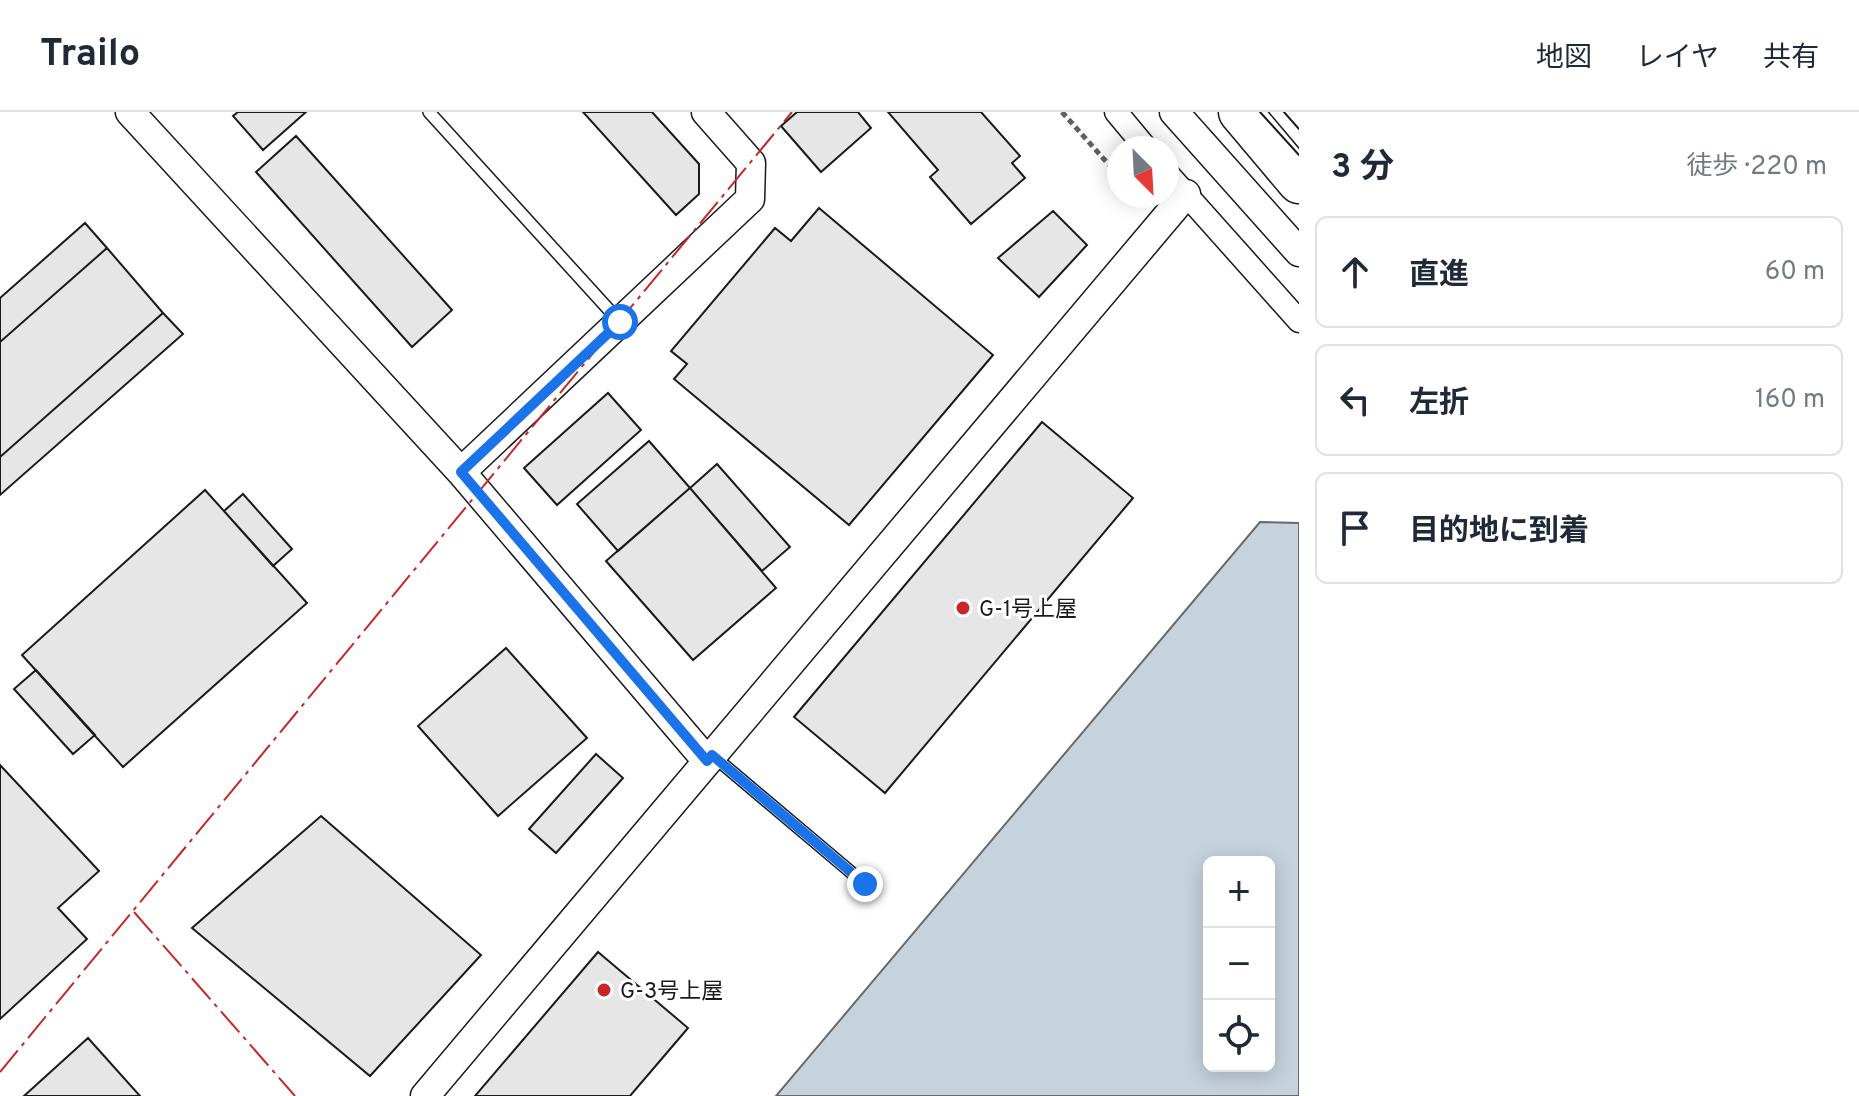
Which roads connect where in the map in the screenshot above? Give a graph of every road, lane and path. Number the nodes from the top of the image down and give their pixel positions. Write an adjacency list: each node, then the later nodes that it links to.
1 (130, 112): 16 (street)
2 (429, 112): 15 (lane)
3 (706, 112): 15 (street)
4 (1062, 112): 9 (path)
5 (1116, 112): 8 (street)
6 (1174, 112): 13 (street)
7 (1240, 112): 10 (highway)
8 (1136, 136)
9 (1107, 163)
10 (1299, 182)
11 (1179, 186): 12 (street)
12 (1186, 194): 14 (street); 17 (street)
13 (1299, 252)
14 (1299, 321)
15 (620, 322): 16 (street)
16 (461, 472): 17 (street)
17 (709, 758): 18 (lane); 19 (street)
18 (865, 884)
19 (425, 1096)

